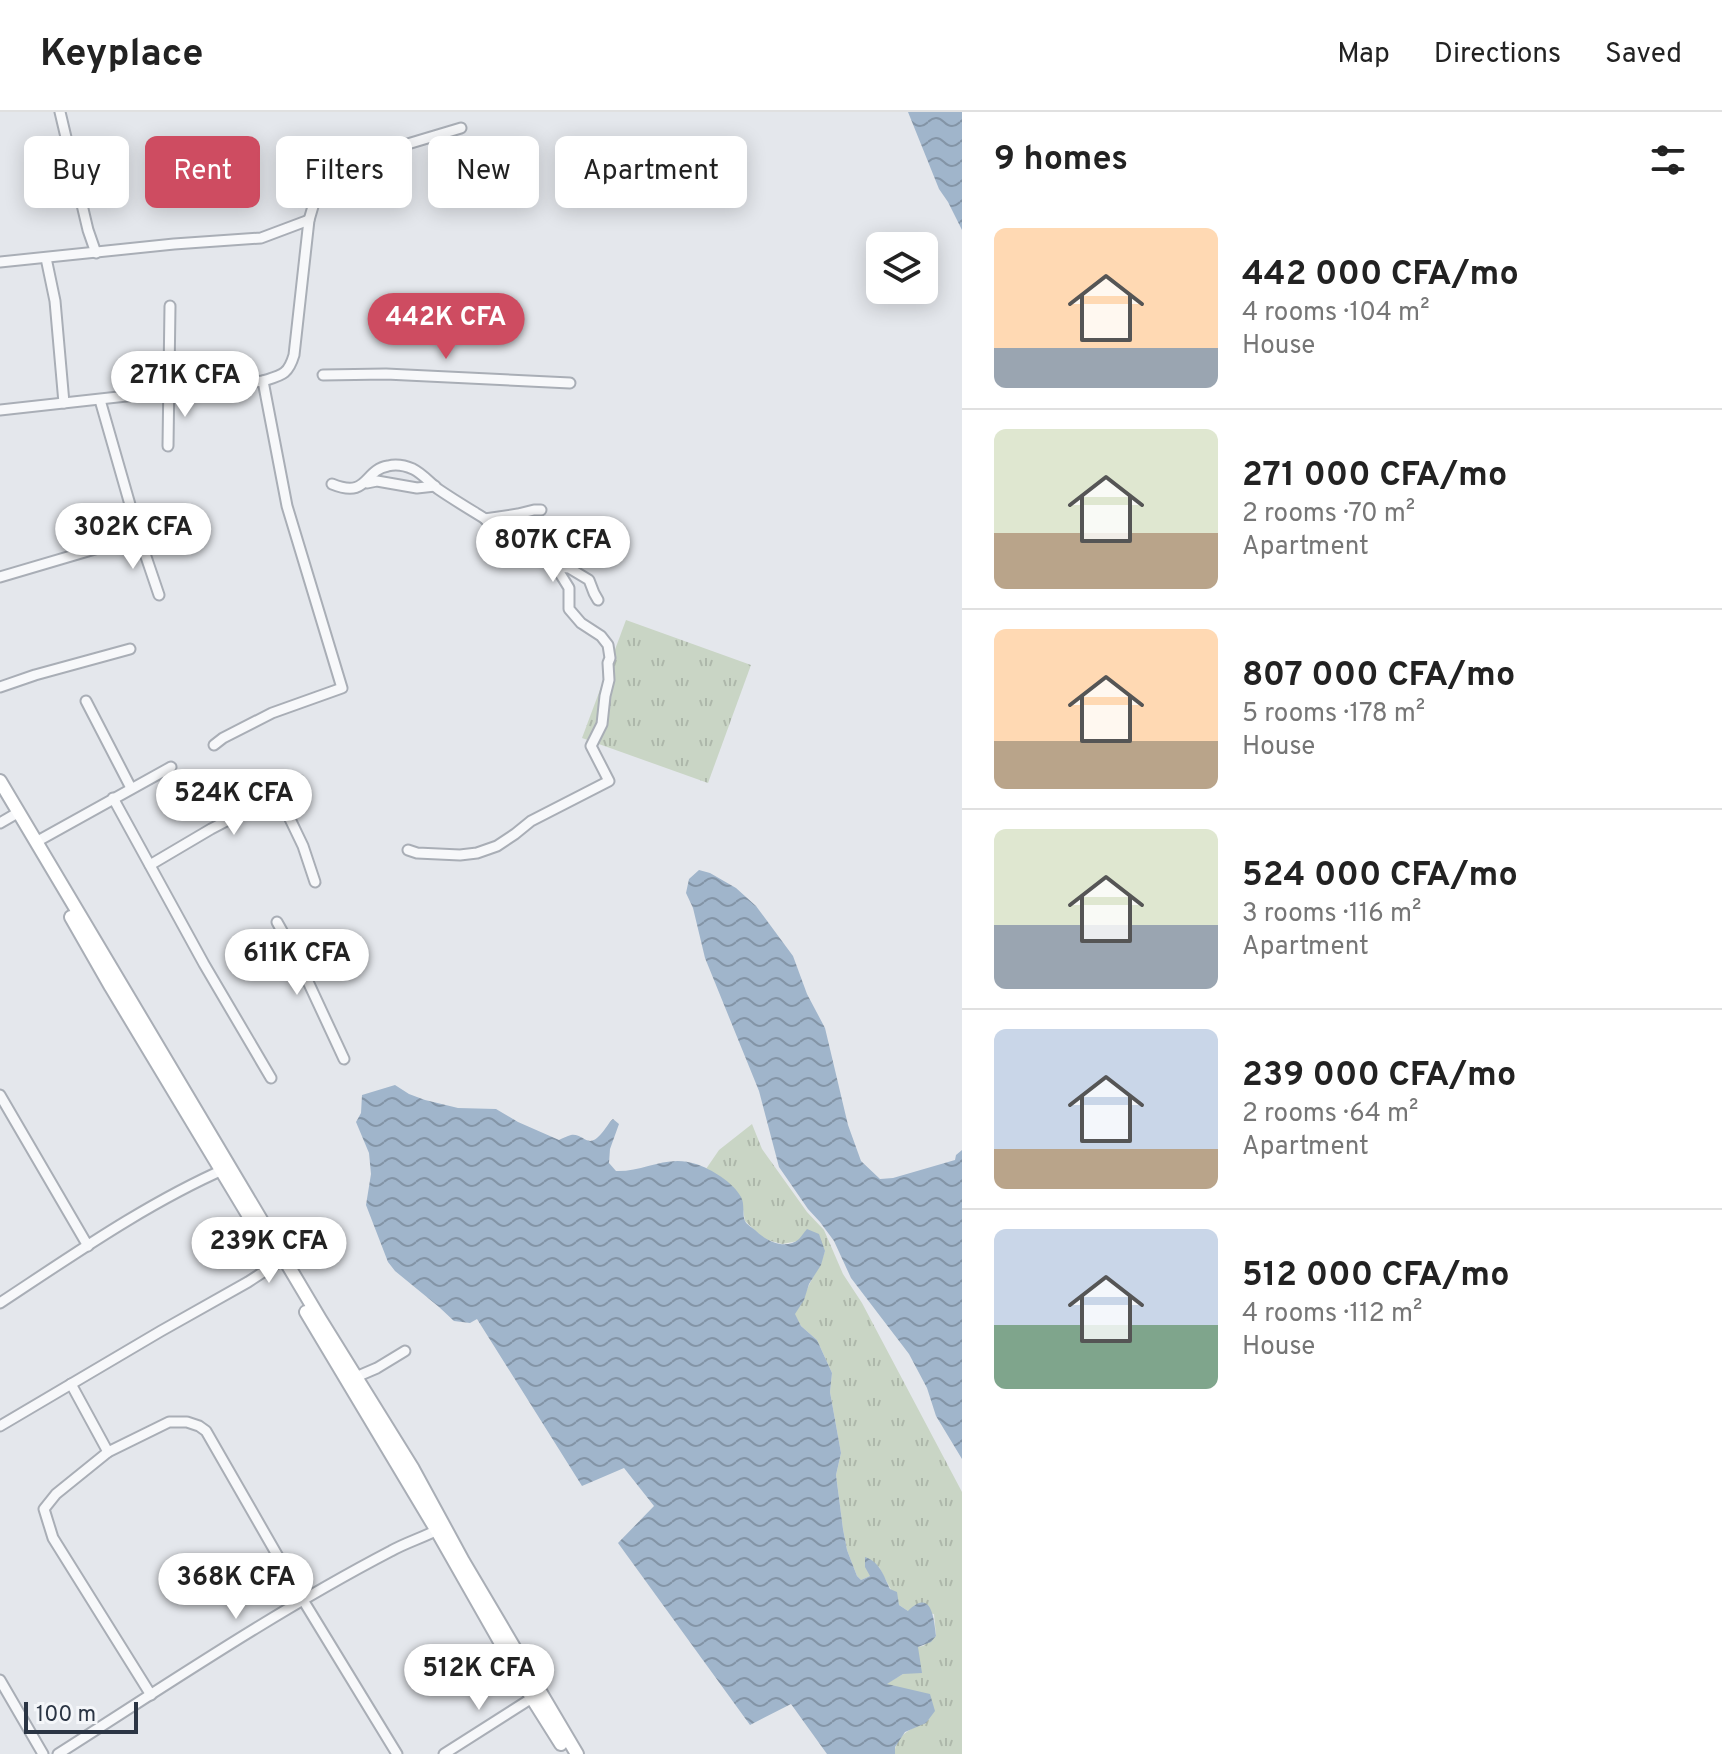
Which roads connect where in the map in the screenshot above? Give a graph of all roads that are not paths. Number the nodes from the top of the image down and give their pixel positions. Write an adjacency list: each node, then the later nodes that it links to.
1 (60, 112): 4 (street)
2 (461, 128): 3 (street)
3 (309, 220): 4 (street); 9 (street)
4 (96, 253): 5 (street)
5 (46, 258): 6 (street); 13 (street)
6 (0, 262)
7 (170, 306): 11 (street)
8 (323, 375): 10 (street)
9 (263, 381): 11 (street); 29 (street)
10 (570, 383)
11 (170, 392): 12 (street); 15 (street)
12 (100, 400): 13 (street); 21 (street)
13 (64, 403): 14 (street)
14 (0, 410)
15 (168, 446)
16 (364, 483): 17 (street); 18 (street); 18 (street)
17 (332, 484)
18 (435, 486): 20 (street)
19 (541, 510): 20 (street)
20 (487, 520): 22 (street)
21 (139, 536): 23 (street); 24 (street)
22 (556, 567): 25 (street); 39 (street)
23 (0, 577)
24 (159, 595)
25 (598, 600)
26 (130, 649): 27 (street)
27 (0, 687)
28 (86, 701): 33 (street)
29 (214, 745)
30 (171, 767): 33 (street)
31 (299, 780): 34 (street)
32 (0, 781): 37 (main road)
33 (131, 788): 36 (street)
34 (278, 794): 40 (street); 41 (street)
35 (0, 797): 37 (main road)
36 (113, 798): 38 (street); 40 (street)
37 (10, 817): 38 (main road); 46 (main road)
38 (36, 842): 46 (main road)
39 (408, 850)
40 (150, 865): 44 (street)
41 (315, 882)
42 (277, 922): 43 (street)
43 (344, 1059)
44 (271, 1078)
45 (0, 1095): 47 (street)
46 (226, 1169): 47 (street); 48 (main road); 51 (main road)
47 (88, 1246): 49 (street)
48 (277, 1263): 52 (street); 55 (main road)
49 (0, 1303)
50 (405, 1351): 51 (street)
51 (356, 1377): 55 (main road)
52 (71, 1384): 53 (street); 54 (street)
53 (0, 1426)
54 (108, 1452): 56 (street); 58 (street)
55 (441, 1528): 56 (street); 59 (main road); 65 (main road)
56 (303, 1600): 58 (street); 62 (street)
57 (0, 1680): 60 (street)
58 (151, 1695): 61 (street)
59 (532, 1698): 63 (street); 64 (main road)
60 (43, 1754)
61 (58, 1754)
62 (397, 1754)
63 (444, 1754)
64 (568, 1754)
65 (577, 1754)

